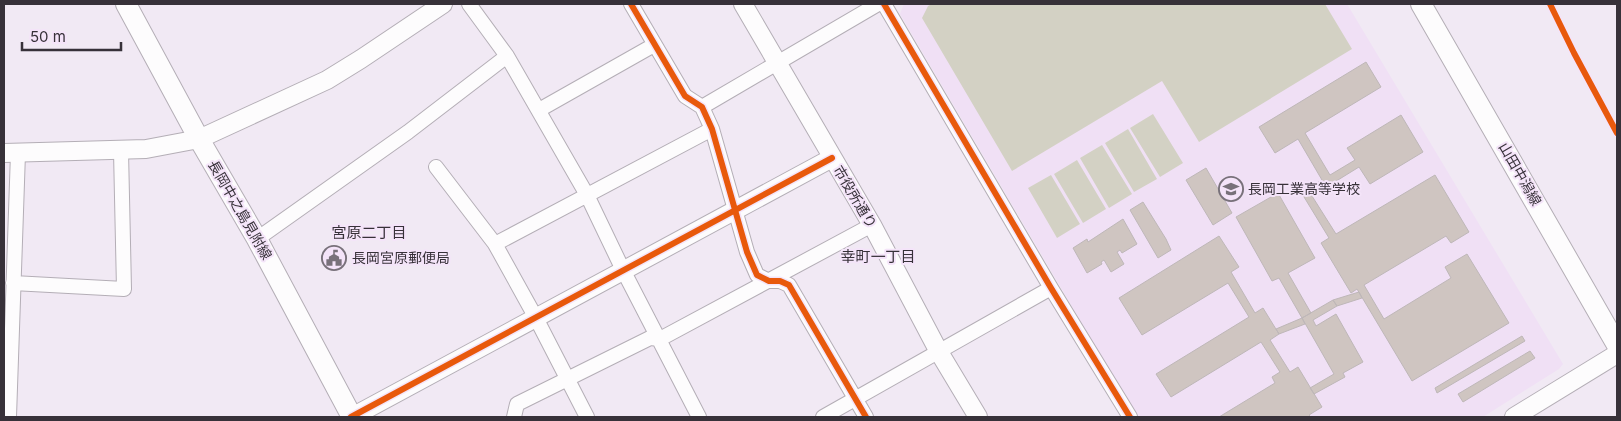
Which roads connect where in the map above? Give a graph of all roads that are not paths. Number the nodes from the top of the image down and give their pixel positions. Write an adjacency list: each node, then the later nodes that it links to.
1 (126, 4): 15 (main road, 長岡中之島見附線)
2 (443, 4): 15 (street)
3 (469, 4): 10 (street)
4 (631, 4): 9 (street)
5 (743, 4): 11 (street, 市役所通り)
6 (878, 4): 11 (street)
7 (884, 4): 28 (street)
8 (1421, 4): 31 (main road, 山田中潟線)
9 (654, 45): 12 (street); 13 (street)
10 (507, 56): 13 (street); 23 (street)
11 (777, 63): 12 (street); 18 (street, 市役所通り)
12 (702, 107): 14 (street)
13 (539, 110): 20 (street)
14 (712, 129): 20 (street); 21 (street)
15 (199, 139): 16 (street); 23 (main road, 長岡中之島見附線)
16 (121, 151): 17 (street); 27 (street)
17 (11, 153): 27 (street)
18 (832, 158): 21 (street); 22 (street, 市役所通り)
19 (436, 167): 24 (street)
20 (587, 195): 24 (street); 25 (street)
21 (736, 211): 25 (street); 26 (street)
22 (872, 225): 26 (street); 32 (street, 市役所通り)
23 (257, 239): 37 (main road, 長岡中之島見附線)
24 (495, 244): 29 (street)
25 (623, 270): 29 (street); 30 (street)
26 (769, 281): 30 (street); 35 (street)
27 (14, 283): 36 (street)
28 (1051, 288): 32 (street); 44 (street)
29 (536, 318): 34 (street); 37 (street)
30 (660, 340): 34 (street); 40 (street)
31 (1617, 345)
32 (939, 352): 35 (street); 43 (street, 市役所通り)
33 (1617, 354): 45 (street)
34 (567, 379): 38 (street); 39 (street)
35 (854, 398): 41 (street); 42 (street)
36 (9, 417)
37 (352, 417)
38 (514, 417)
39 (587, 417)
40 (699, 417)
41 (823, 417)
42 (866, 417)
43 (978, 417)
44 (1130, 417)
45 (1514, 417)

